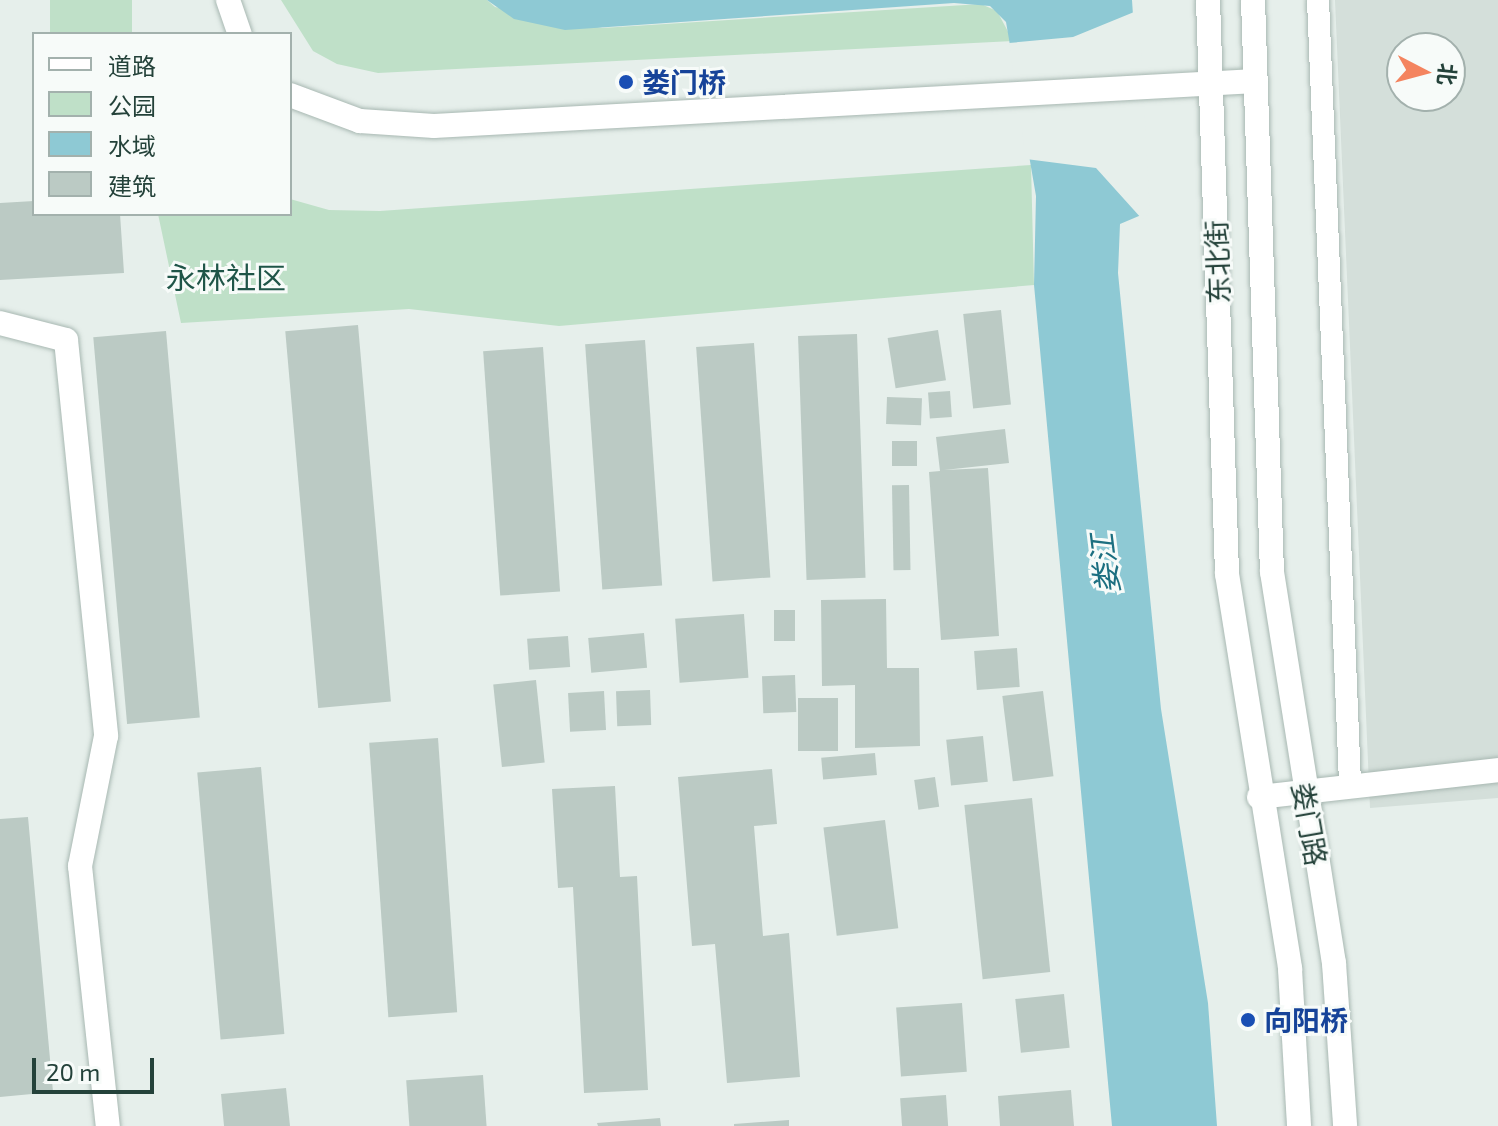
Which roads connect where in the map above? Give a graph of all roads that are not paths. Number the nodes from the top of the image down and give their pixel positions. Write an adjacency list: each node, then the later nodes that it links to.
1 (228, 0): 5 (main road)
2 (1208, 0): 7 (main road, 东北街)
3 (1253, 0): 6 (main road, 东北街)
4 (1318, 0): 13 (lane)
5 (239, 32)
6 (1256, 81): 7 (main road); 10 (main road, 东北街)
7 (1211, 83): 8 (main road); 11 (main road, 东北街)
8 (292, 96)
9 (0, 323): 16 (main road)
10 (1272, 522): 14 (main road, 娄门路)
11 (1226, 523): 15 (main road, 娄门路)
12 (1498, 770): 13 (main road)
13 (1350, 784): 14 (main road)
14 (1304, 789): 15 (main road); 18 (main road, 娄门路)
15 (1259, 797): 17 (main road, 娄门路)
16 (108, 1126)
17 (1299, 1126)
18 (1345, 1126)

